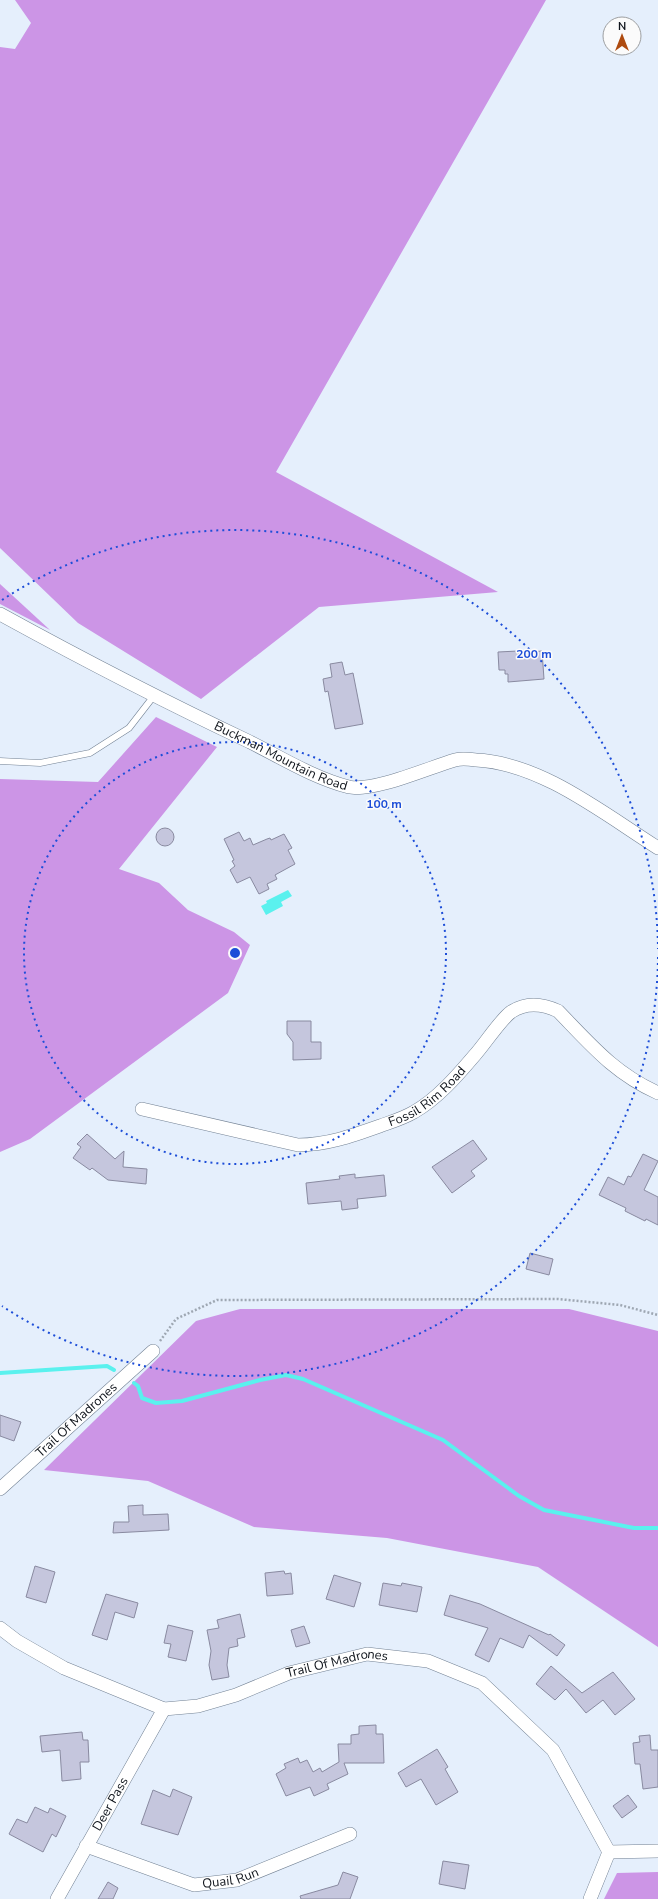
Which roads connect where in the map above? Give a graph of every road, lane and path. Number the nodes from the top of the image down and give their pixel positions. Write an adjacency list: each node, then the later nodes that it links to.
1 (0, 614): 2 (street, Buckman Mountain Road)
2 (154, 697): 3 (lane); 4 (street, Buckman Mountain Road)
3 (0, 761)
4 (658, 848)
5 (658, 1093): 6 (street, Fossil Rim Road)
6 (142, 1108)
7 (658, 1315): 8 (path)
8 (153, 1351): 9 (street, Trail Of Madrones)
9 (0, 1489)
10 (0, 1628): 11 (street, Trail Of Madrones)
11 (164, 1709): 13 (street, Deer Pass); 15 (street, Trail Of Madrones)
12 (350, 1834): 13 (street, Quail Run)
13 (86, 1846): 16 (street, Deer Pass)
14 (658, 1851): 15 (street)
15 (609, 1852): 17 (street)
16 (57, 1899)
17 (590, 1899)

